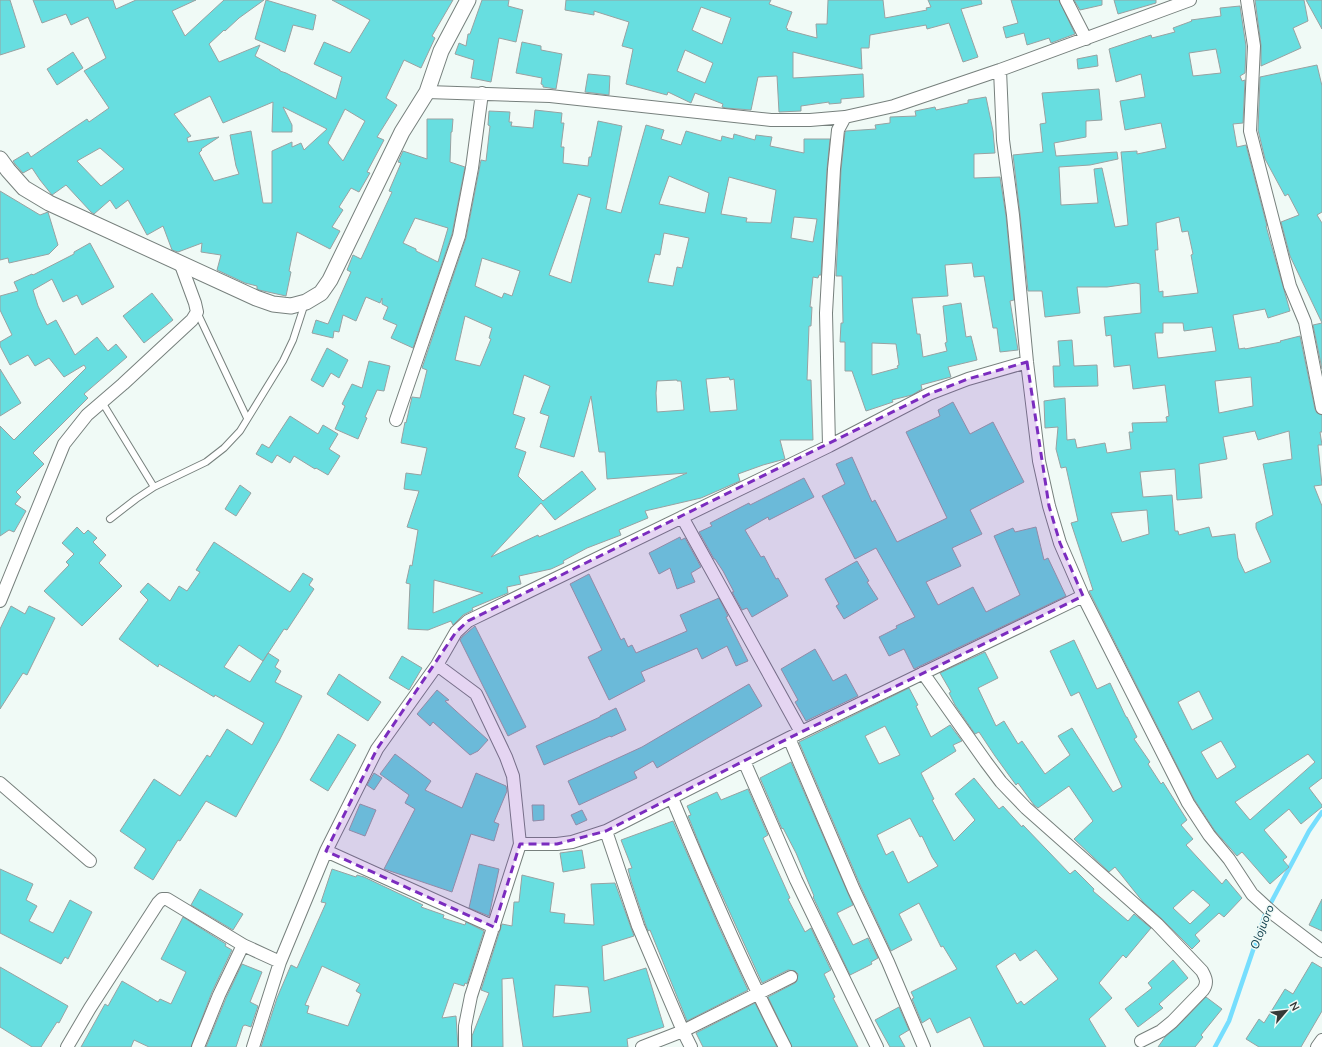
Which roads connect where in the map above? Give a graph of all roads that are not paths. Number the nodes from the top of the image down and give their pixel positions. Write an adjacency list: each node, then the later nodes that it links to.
1 (468, 0): 7 (street)
2 (1066, 0): 5 (street)
3 (1190, 0): 5 (street)
4 (1247, 0): 16 (street)
5 (1086, 39): 6 (street)
6 (1000, 70): 9 (street); 14 (street)
7 (428, 92): 8 (street); 12 (street)
8 (482, 93): 9 (street); 18 (street)
9 (845, 117): 19 (street)
10 (2, 167): 11 (street)
11 (181, 264): 12 (street); 13 (street)
12 (306, 302): 17 (lane)
13 (197, 312): 15 (street); 17 (lane)
14 (1026, 362): 19 (street); 23 (street)
15 (102, 402): 20 (lane); 24 (street)
16 (1322, 408)
17 (247, 418): 20 (lane)
18 (396, 420)
19 (829, 446): 21 (street)
20 (154, 487): 22 (lane)
21 (682, 517): 25 (street); 27 (street)
22 (110, 520)
23 (1083, 596): 26 (street); 38 (street)
24 (0, 601)
25 (437, 666): 33 (street); 34 (street)
26 (923, 673): 27 (street); 44 (street)
27 (801, 732): 28 (street)
28 (789, 738): 29 (street); 53 (street)
29 (744, 761): 31 (street); 52 (street)
30 (0, 783): 35 (street)
31 (672, 798): 32 (street); 41 (street)
32 (606, 830): 33 (street); 42 (street)
33 (520, 844): 36 (street)
34 (326, 851): 36 (street); 39 (street)
35 (90, 861)
36 (494, 927): 48 (street)
37 (243, 945): 39 (street); 45 (street); 46 (street)
38 (1322, 951)
39 (280, 962): 47 (street)
40 (791, 977): 41 (street)
41 (758, 994): 42 (street); 51 (street)
42 (683, 1031): 49 (street); 50 (street)
43 (1322, 1040): 54 (street)
44 (1141, 1041)
45 (67, 1047)
46 (198, 1047)
47 (253, 1047)
48 (465, 1047)
49 (642, 1047)
50 (691, 1047)
51 (785, 1047)
52 (877, 1047)
53 (924, 1047)
54 (1317, 1047)

